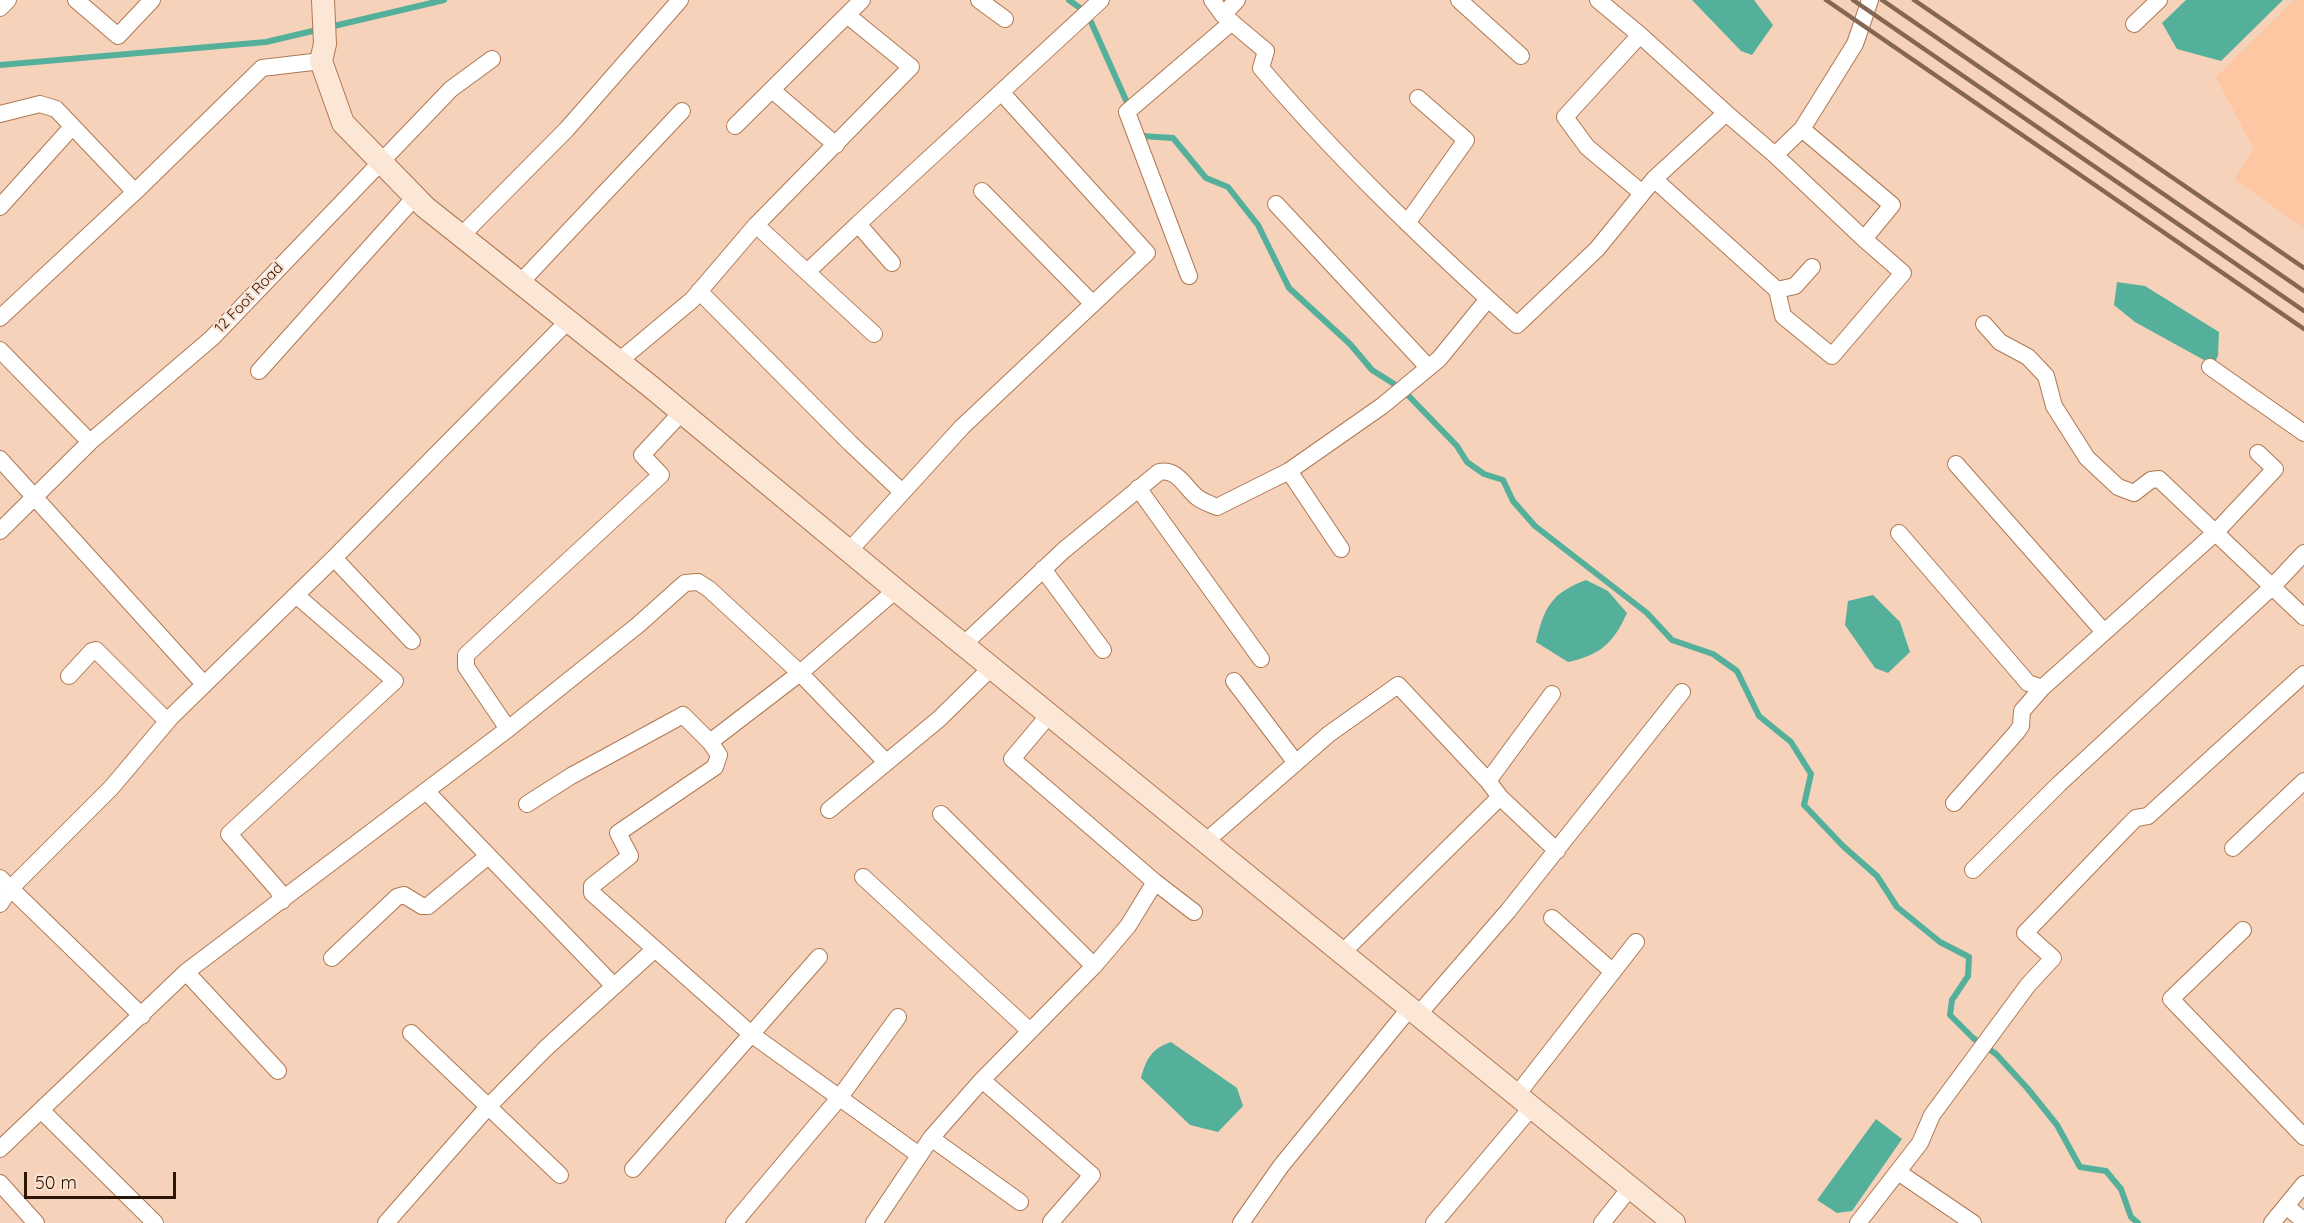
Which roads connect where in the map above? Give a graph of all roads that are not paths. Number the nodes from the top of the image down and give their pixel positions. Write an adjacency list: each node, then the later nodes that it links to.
1 (8, 0): 14 (street)
2 (76, 0): 3 (street)
3 (152, 0)
4 (680, 0): 45 (street)
5 (862, 0): 15 (street)
6 (979, 0): 16 (street)
7 (1101, 0): 24 (street)
8 (1212, 0): 17 (street)
9 (1237, 0): 17 (street)
10 (1459, 0): 21 (street)
11 (1598, 0): 20 (street)
12 (1870, 0): 31 (street)
13 (2159, 0): 18 (street)
14 (0, 8)
15 (847, 15): 23 (street); 32 (street)
16 (1005, 19)
17 (1228, 19): 42 (street); 50 (street)
18 (2134, 24)
19 (323, 32): 34 (street); 37 (street)
20 (1640, 35): 27 (street); 38 (street)
21 (1521, 56)
22 (492, 59): 34 (street, 12 Foot Road)
23 (772, 90): 29 (street); 32 (street)
24 (1002, 93): 43 (street); 55 (street)
25 (1419, 98): 42 (street)
26 (682, 111): 51 (street)
27 (1726, 113): 33 (street); 35 (street)
28 (0, 114): 30 (street)
29 (735, 126)
30 (72, 127): 37 (street); 41 (street)
31 (1802, 129): 33 (street); 46 (street)
32 (836, 145): 44 (street)
33 (1775, 155): 46 (street)
34 (379, 161): 39 (street); 67 (street, 12 Foot Road)
35 (1654, 179): 38 (street); 52 (street)
36 (982, 191): 55 (street)
37 (135, 192): 56 (street)
38 (1642, 193): 54 (street)
39 (415, 197): 45 (street); 64 (street)
40 (1276, 204): 62 (street)
41 (0, 207)
42 (1407, 223): 54 (street)
43 (858, 224): 47 (street); 49 (street)
44 (756, 225): 49 (street); 53 (street)
45 (461, 236): 51 (street)
46 (1864, 239): 52 (street)
47 (892, 263)
48 (1812, 267): 52 (street)
49 (807, 272): 59 (street)
50 (1189, 276)
51 (520, 283): 57 (street)
52 (1777, 290)
53 (699, 291): 61 (street); 73 (street)
54 (1488, 299): 62 (street)
55 (1093, 304): 73 (street)
56 (0, 318)
57 (568, 321): 61 (street); 81 (street)
58 (1984, 324): 77 (street)
59 (874, 334)
60 (0, 350): 67 (street)
61 (619, 362): 65 (street)
62 (1428, 367): 71 (street)
63 (2210, 368): 66 (street)
64 (259, 371)
65 (682, 412): 79 (street); 103 (street)
66 (2304, 433)
67 (90, 442): 74 (street, 12 Foot Road)
68 (2258, 453): 77 (street)
69 (0, 459): 74 (street)
70 (1956, 464): 87 (street)
71 (1289, 471): 72 (street); 78 (street)
72 (1138, 488): 82 (street); 91 (street)
73 (902, 492): 79 (street)
74 (35, 497): 75 (street, 12 Foot Road); 97 (street)
75 (0, 531)
76 (1899, 533): 98 (street)
77 (2215, 533): 83 (street); 87 (street)
78 (1341, 549)
79 (849, 551): 84 (street)
80 (2304, 553): 83 (street)
81 (334, 558): 85 (street); 88 (street)
82 (1043, 569): 89 (street); 90 (street)
83 (2272, 587): 86 (street); 119 (street)
84 (896, 590): 89 (street); 93 (street)
85 (296, 595): 97 (street); 123 (street)
86 (2304, 617)
87 (2104, 632): 98 (street)
88 (412, 641)
89 (963, 645): 92 (street)
90 (1103, 650)
91 (1261, 659)
92 (991, 668): 101 (street); 105 (street)
93 (800, 673): 103 (street); 104 (street); 105 (street)
94 (2304, 674): 154 (street)
95 (69, 676): 102 (street)
96 (1234, 681): 106 (street)
97 (204, 684): 102 (street)
98 (2042, 688): 111 (street)
99 (1682, 692): 117 (street)
100 (1552, 694): 107 (street)
101 (1049, 715): 115 (street); 121 (street)
102 (167, 721): 122 (street)
103 (508, 729): 109 (street)
104 (710, 742): 112 (street); 129 (street)
105 (885, 761): 113 (street)
106 (1296, 763): 107 (street); 115 (street)
107 (1488, 781): 110 (street)
108 (2304, 781): 116 (street)
109 (426, 791): 118 (street); 123 (street)
110 (1500, 797): 117 (street); 130 (street)
111 (1954, 803)
112 (527, 804)
113 (829, 810)
114 (941, 814): 133 (street)
115 (1205, 842): 130 (street)
116 (2233, 848)
117 (1557, 851): 137 (street)
118 (488, 856): 132 (street); 136 (street)
119 (1973, 870)
120 (863, 878): 140 (street)
121 (1155, 882): 125 (street); 133 (street)
122 (6, 883): 124 (street); 138 (street)
123 (282, 901): 134 (street)
124 (0, 904)
125 (1194, 912)
126 (1552, 918): 135 (street)
127 (2243, 930): 149 (street)
128 (1636, 942): 135 (street)
129 (655, 949): 136 (street); 142 (street)
130 (1341, 954): 137 (street)
131 (819, 957): 142 (street)
132 (332, 958)
133 (1094, 966): 140 (street)
134 (186, 972): 138 (street); 143 (street)
135 (1612, 972): 146 (street)
136 (614, 986): 147 (street)
137 (1413, 1013): 146 (street); 168 (street)
138 (142, 1016): 148 (street)
139 (898, 1017): 145 (street)
140 (1030, 1031): 144 (street)
141 (411, 1033): 147 (street)
142 (752, 1034): 145 (street); 153 (street)
143 (278, 1071)
144 (982, 1080): 150 (street); 162 (street)
145 (840, 1097): 152 (street); 166 (street)
146 (1523, 1102): 158 (street); 169 (street)
147 (487, 1108): 155 (street); 165 (street)
148 (41, 1110): 151 (street); 164 (street)
149 (2304, 1137)
150 (931, 1138): 152 (street); 159 (street)
151 (0, 1149)
152 (919, 1155): 167 (street)
153 (633, 1169)
154 (1898, 1172): 172 (street); 173 (street)
155 (560, 1175)
156 (0, 1183): 163 (street)
157 (2304, 1184): 160 (street)
158 (1630, 1188): 170 (street); 171 (street)
159 (1020, 1202)
160 (2286, 1206): 161 (street); 174 (street)
161 (2304, 1221)
162 (1051, 1222)
163 (36, 1223)
164 (155, 1223)
165 (386, 1223)
166 (734, 1223)
167 (874, 1223)
168 (1241, 1223)
169 (1434, 1223)
170 (1602, 1223)
171 (1674, 1223)
172 (1858, 1223)
173 (1973, 1223)
174 (2272, 1223)

